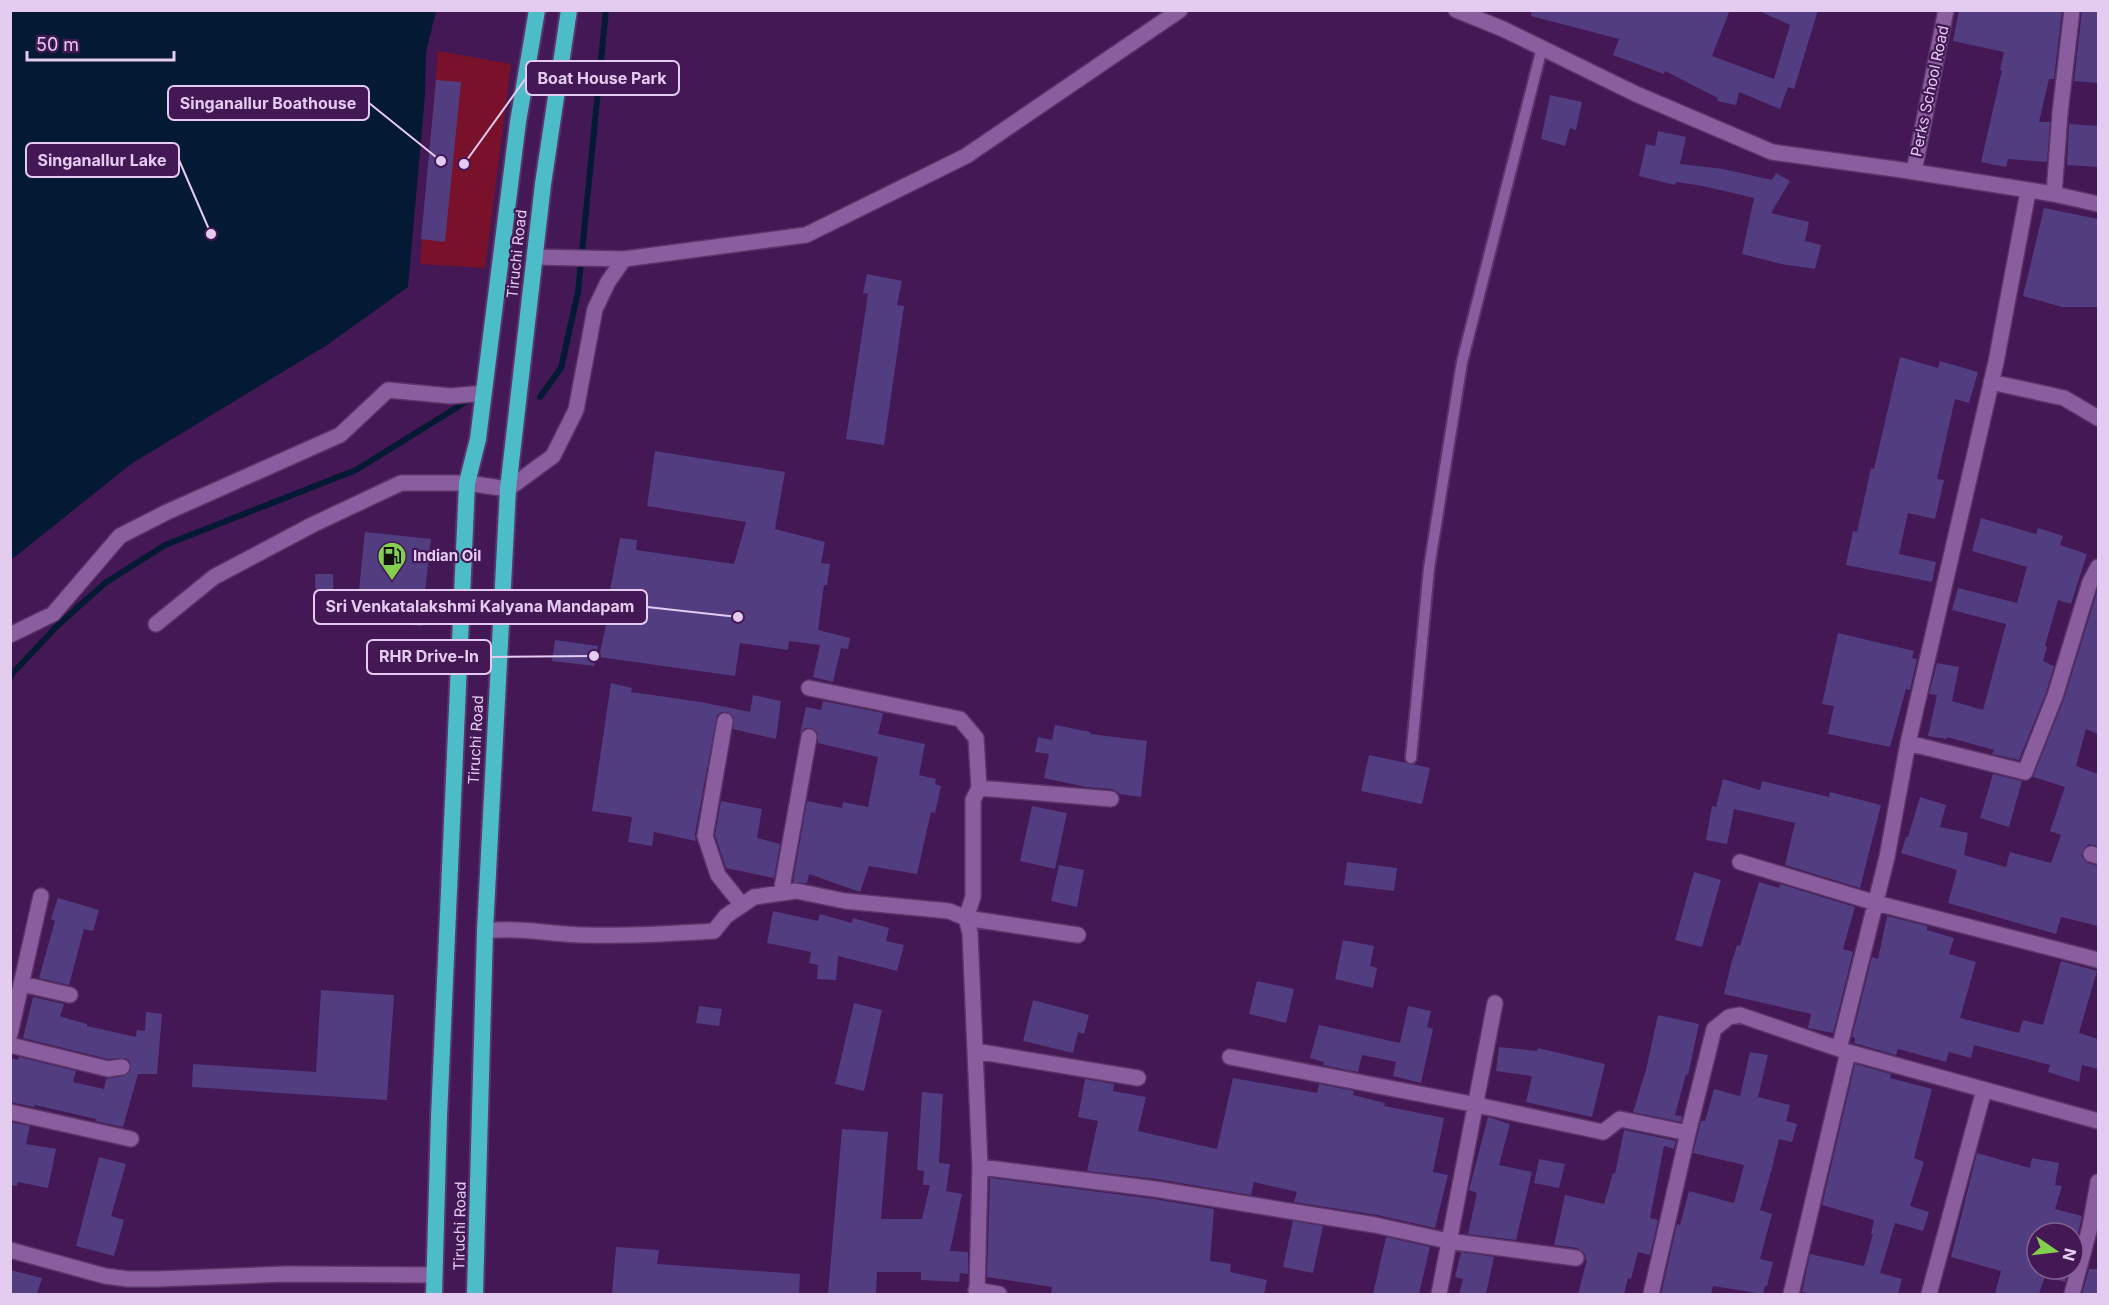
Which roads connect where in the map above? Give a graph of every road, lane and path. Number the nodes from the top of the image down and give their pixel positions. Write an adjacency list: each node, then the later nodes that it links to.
1 (537, 10): 15 (highway)
2 (568, 10): 12 (highway, Tiruchi Road)
3 (1180, 10): 13 (street)
4 (1456, 10): 7 (street)
5 (1946, 10): 8 (street, Perks School Road)
6 (2072, 10): 10 (street)
7 (1542, 48): 8 (street); 26 (lane)
8 (1914, 171): 9 (street)
9 (2028, 192): 10 (street); 14 (street)
10 (2054, 195): 11 (street)
11 (2098, 204)
12 (535, 257): 13 (street); 18 (highway, Tiruchi Road)
13 (624, 259): 18 (street)
14 (1991, 382): 16 (street); 25 (street)
15 (484, 393): 17 (highway); 21 (street)
16 (2098, 418)
17 (467, 483): 18 (street); 20 (street); 59 (highway)
18 (508, 489): 35 (highway, Tiruchi Road)
19 (2098, 567): 25 (street)
20 (156, 624)
21 (10, 635)
22 (809, 688): 27 (street)
23 (725, 721): 33 (street)
24 (809, 737): 30 (street)
25 (1908, 743): 32 (street)
26 (1411, 758)
27 (979, 788): 28 (street); 34 (street)
28 (1111, 799)
29 (1740, 862): 32 (street)
30 (781, 893): 33 (street); 34 (street)
31 (41, 896): 38 (street)
32 (1876, 903): 37 (street); 44 (street)
33 (742, 905): 35 (street)
34 (966, 918): 36 (street); 43 (street)
35 (485, 931): 62 (highway, Tiruchi Road)
36 (1078, 935)
37 (2098, 960)
38 (22, 984): 39 (street); 41 (street)
39 (70, 995)
40 (1496, 1003): 49 (street)
41 (10, 1034)
42 (10, 1045): 46 (street)
43 (975, 1051): 47 (street); 54 (street)
44 (1844, 1051): 48 (street); 52 (street); 66 (street)
45 (1230, 1058): 49 (street)
46 (122, 1067)
47 (1138, 1078)
48 (1984, 1090): 51 (street); 67 (street)
49 (1477, 1105): 52 (street); 56 (street)
50 (10, 1113): 53 (street)
51 (2098, 1121)
52 (1688, 1133): 65 (street)
53 (131, 1139)
54 (980, 1167): 56 (street); 60 (street)
55 (2098, 1182): 68 (street)
56 (1448, 1241): 58 (street); 64 (street)
57 (10, 1250): 59 (street)
58 (1576, 1258)
59 (435, 1275): 61 (highway)
60 (976, 1292): 63 (street)
61 (434, 1294)
62 (475, 1294)
63 (999, 1294)
64 (1439, 1294)
65 (1651, 1294)
66 (1791, 1294)
67 (1929, 1294)
68 (2072, 1294)

